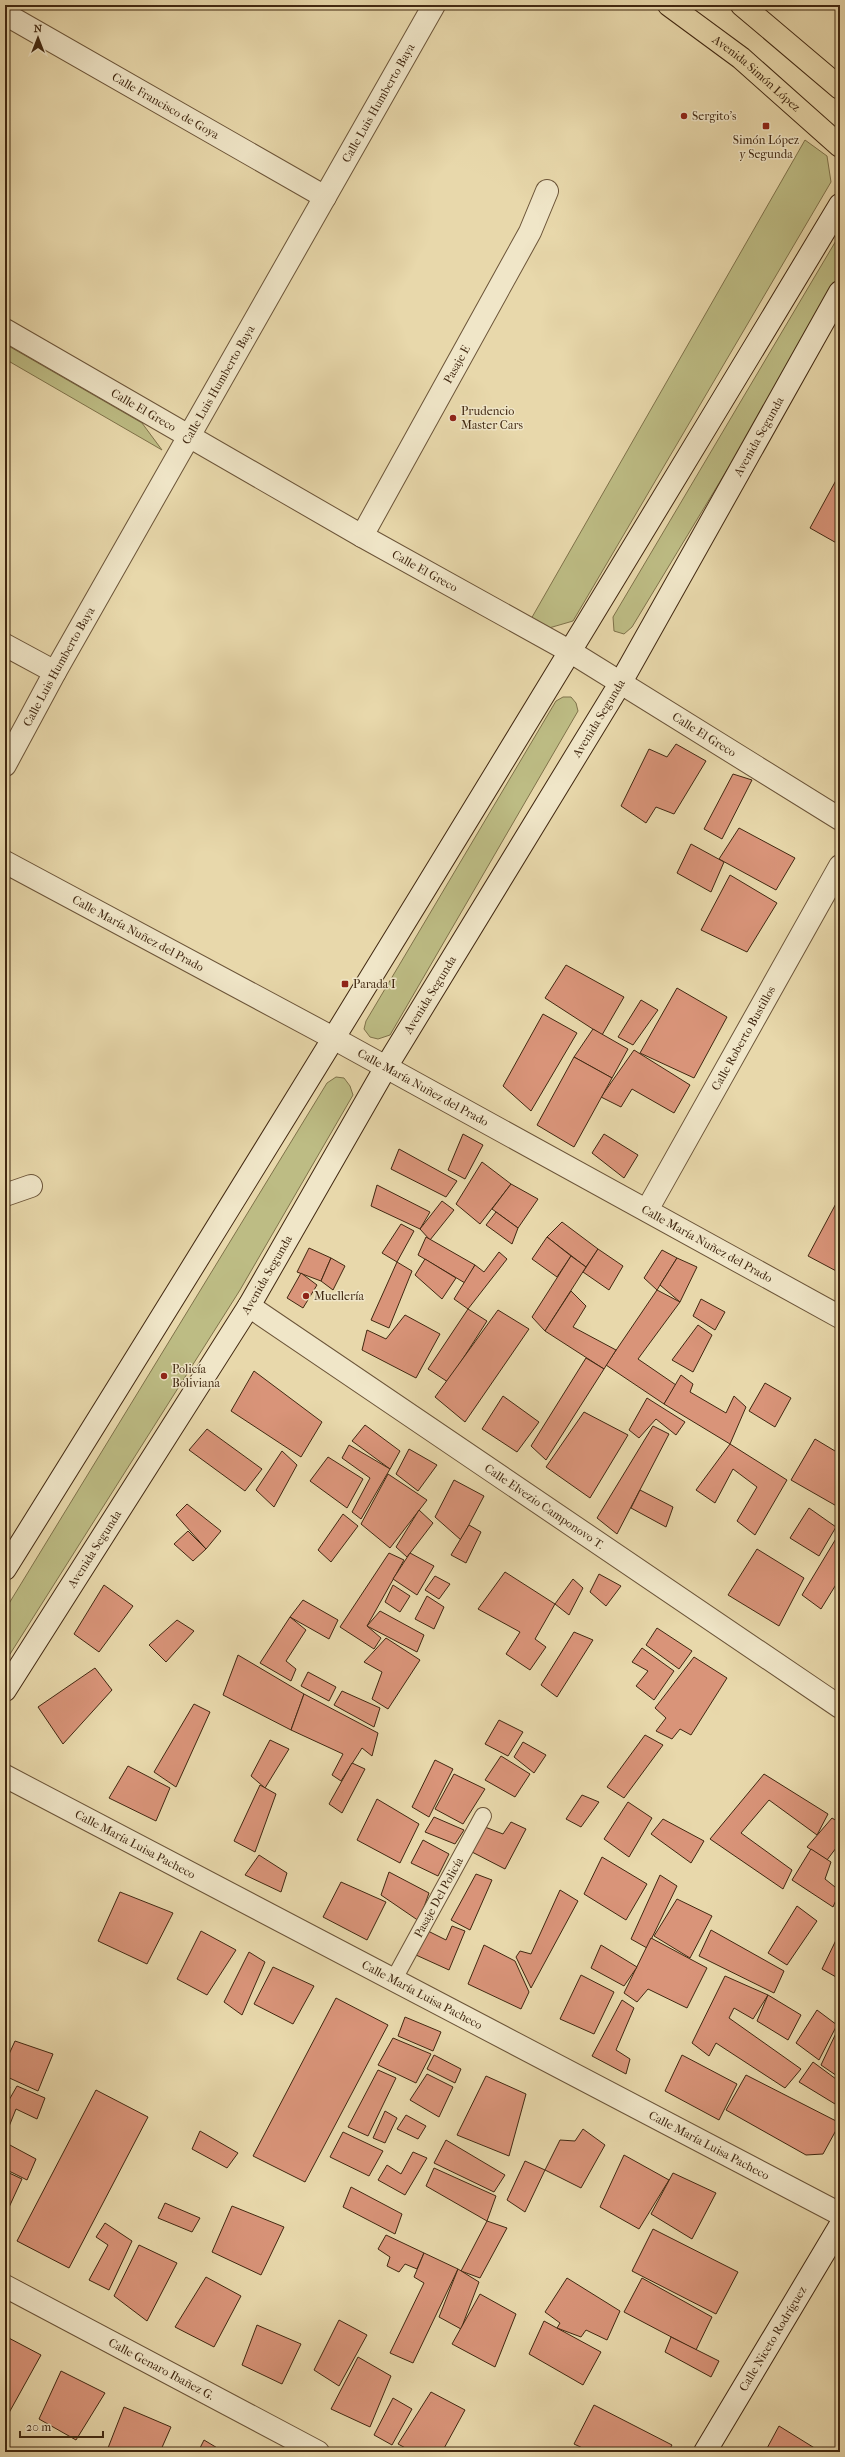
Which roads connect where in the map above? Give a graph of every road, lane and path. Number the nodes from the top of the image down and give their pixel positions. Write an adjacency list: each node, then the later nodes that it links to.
1 (434, 5): 8 (street, Calle Luis Humberto Baya)
2 (669, 5): 6 (main road, Avenida Simón López)
3 (742, 5): 5 (main road)
4 (5, 14): 8 (street, Calle Francisco de Goya)
5 (840, 88)
6 (840, 146)
7 (547, 191): 13 (street, Pasaje E)
8 (325, 197): 12 (street, Calle Luis Humberto Baya)
9 (840, 205): 15 (street)
10 (840, 292): 17 (street, Avenida Segunda)
11 (5, 330): 12 (street, Calle El Greco)
12 (190, 436): 13 (street, Calle El Greco); 16 (street, Calle Luis Humberto Baya)
13 (362, 536): 15 (street, Calle El Greco)
14 (5, 645): 16 (street)
15 (571, 652): 17 (street, Calle El Greco); 22 (street)
16 (55, 672): 18 (street, Calle Luis Humberto Baya)
17 (621, 682): 19 (street, Calle El Greco); 23 (street, Avenida Segunda)
18 (5, 765)
19 (840, 819)
20 (5, 862): 22 (street, Calle María Nuñez del Prado)
21 (840, 866): 26 (street, Calle Roberto Bustillos)
22 (335, 1039): 23 (street, Calle María Nuñez del Prado); 29 (street)
23 (386, 1067): 26 (street, Calle María Nuñez del Prado); 27 (street, Avenida Segunda)
24 (31, 1186): 25 (street)
25 (5, 1195)
26 (646, 1210): 28 (street, Calle María Nuñez del Prado)
27 (249, 1306): 30 (street, Avenida Segunda); 31 (street, Calle Elvezio Camponovo T.)
28 (840, 1317)
29 (5, 1569)
30 (5, 1690)
31 (840, 1707)
32 (5, 1776): 34 (street, Calle María Luisa Pacheco)
33 (483, 1816): 34 (lane, Pasaje Del Policía)
34 (394, 1980): 35 (street, Calle María Luisa Pacheco)
35 (840, 2214)
36 (840, 2226): 39 (street, Calle Niceto Rodríguez)
37 (5, 2286): 38 (street, Calle Genaro Ibañez G.)
38 (318, 2452)
39 (706, 2452)

